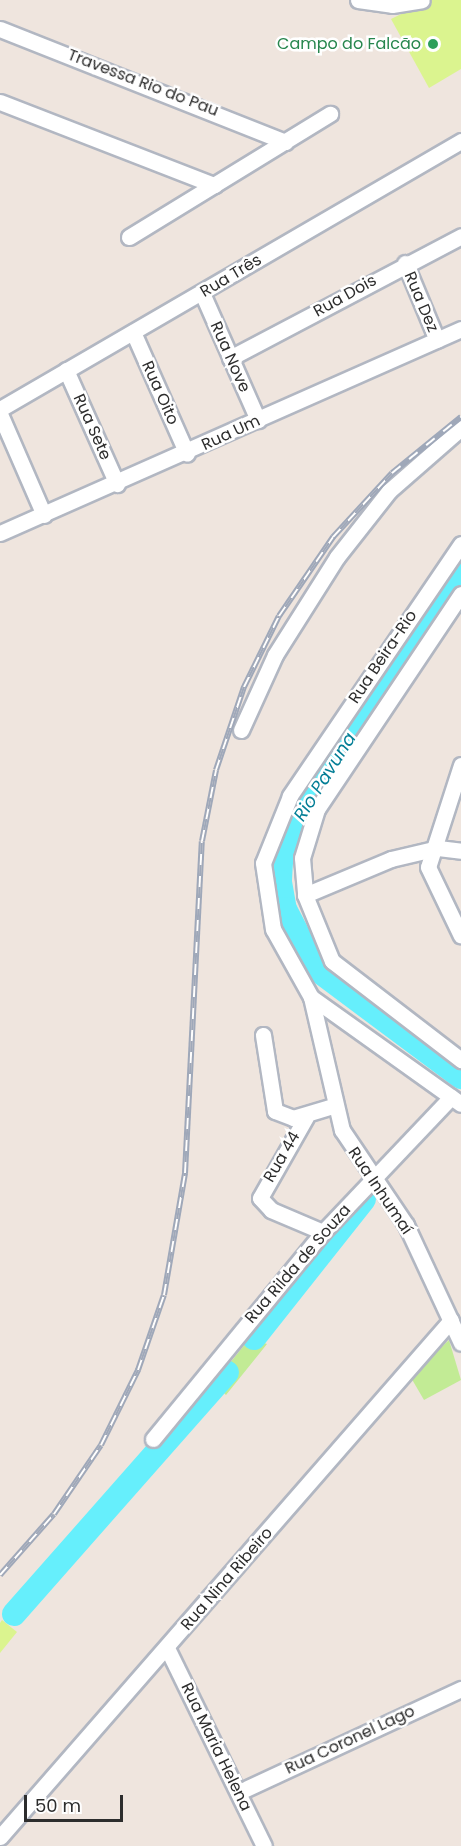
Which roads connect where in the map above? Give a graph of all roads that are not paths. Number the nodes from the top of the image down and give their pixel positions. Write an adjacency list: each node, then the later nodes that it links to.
1 (358, 0): 3 (street)
2 (422, 0): 3 (street)
3 (393, 3)
4 (0, 29): 8 (street, Travessa Rio do Pau)
5 (0, 102): 9 (street)
6 (330, 114): 8 (street)
7 (461, 141): 13 (street, Rua Três)
8 (285, 142): 9 (street)
9 (214, 185): 11 (street)
10 (461, 236): 12 (street, Rua Dois)
11 (129, 237)
12 (405, 263): 16 (street, Rua Dez); 17 (street, Rua Dois)
13 (202, 293): 15 (street, Rua Três); 17 (street, Rua Nove)
14 (461, 329): 16 (street, Rua Um)
15 (133, 332): 18 (street, Rua Três); 23 (street, Rua Oito)
16 (437, 340): 21 (street, Rua Um)
17 (230, 358): 21 (street, Rua Nove)
18 (66, 370): 19 (street, Rua Três); 24 (street, Rua Sete)
19 (0, 409)
20 (0, 414): 25 (street)
21 (258, 420): 23 (street, Rua Um)
22 (461, 428): 29 (street)
23 (187, 454): 24 (street, Rua Um)
24 (117, 484): 25 (street, Rua Um)
25 (44, 515): 26 (street, Rua Um)
26 (0, 533)
27 (461, 544): 35 (street, Rua Beira-Rio)
28 (461, 594): 33 (street)
29 (241, 730)
30 (461, 765): 31 (street)
31 (438, 848): 32 (street); 33 (street); 34 (street)
32 (461, 851)
33 (305, 895): 37 (street)
34 (461, 936)
35 (311, 998): 38 (street, Rua Beira-Rio); 39 (street, Rua Inhumaí)
36 (262, 1035): 40 (street)
37 (461, 1059)
38 (456, 1100): 41 (street, Rua Rilda de Souza)
39 (333, 1106): 40 (street); 41 (street, Rua Inhumaí)
40 (306, 1117): 42 (street, Rua 44)
41 (374, 1180): 42 (street, Rua Rilda de Souza); 43 (street, Rua Inhumaí)
42 (323, 1232): 45 (street, Rua Rilda de Souza)
43 (451, 1320): 44 (street, Rua Inhumaí); 46 (street, Rua Nina Ribeiro)
44 (461, 1343)
45 (153, 1439)
46 (167, 1648): 48 (street, Rua Maria Helena); 49 (street, Rua Nina Ribeiro)
47 (461, 1689): 48 (street, Rua Coronel Lago)
48 (239, 1792): 51 (street, Rua Maria Helena)
49 (0, 1837): 50 (street)
50 (5, 1846)
51 (264, 1846)

